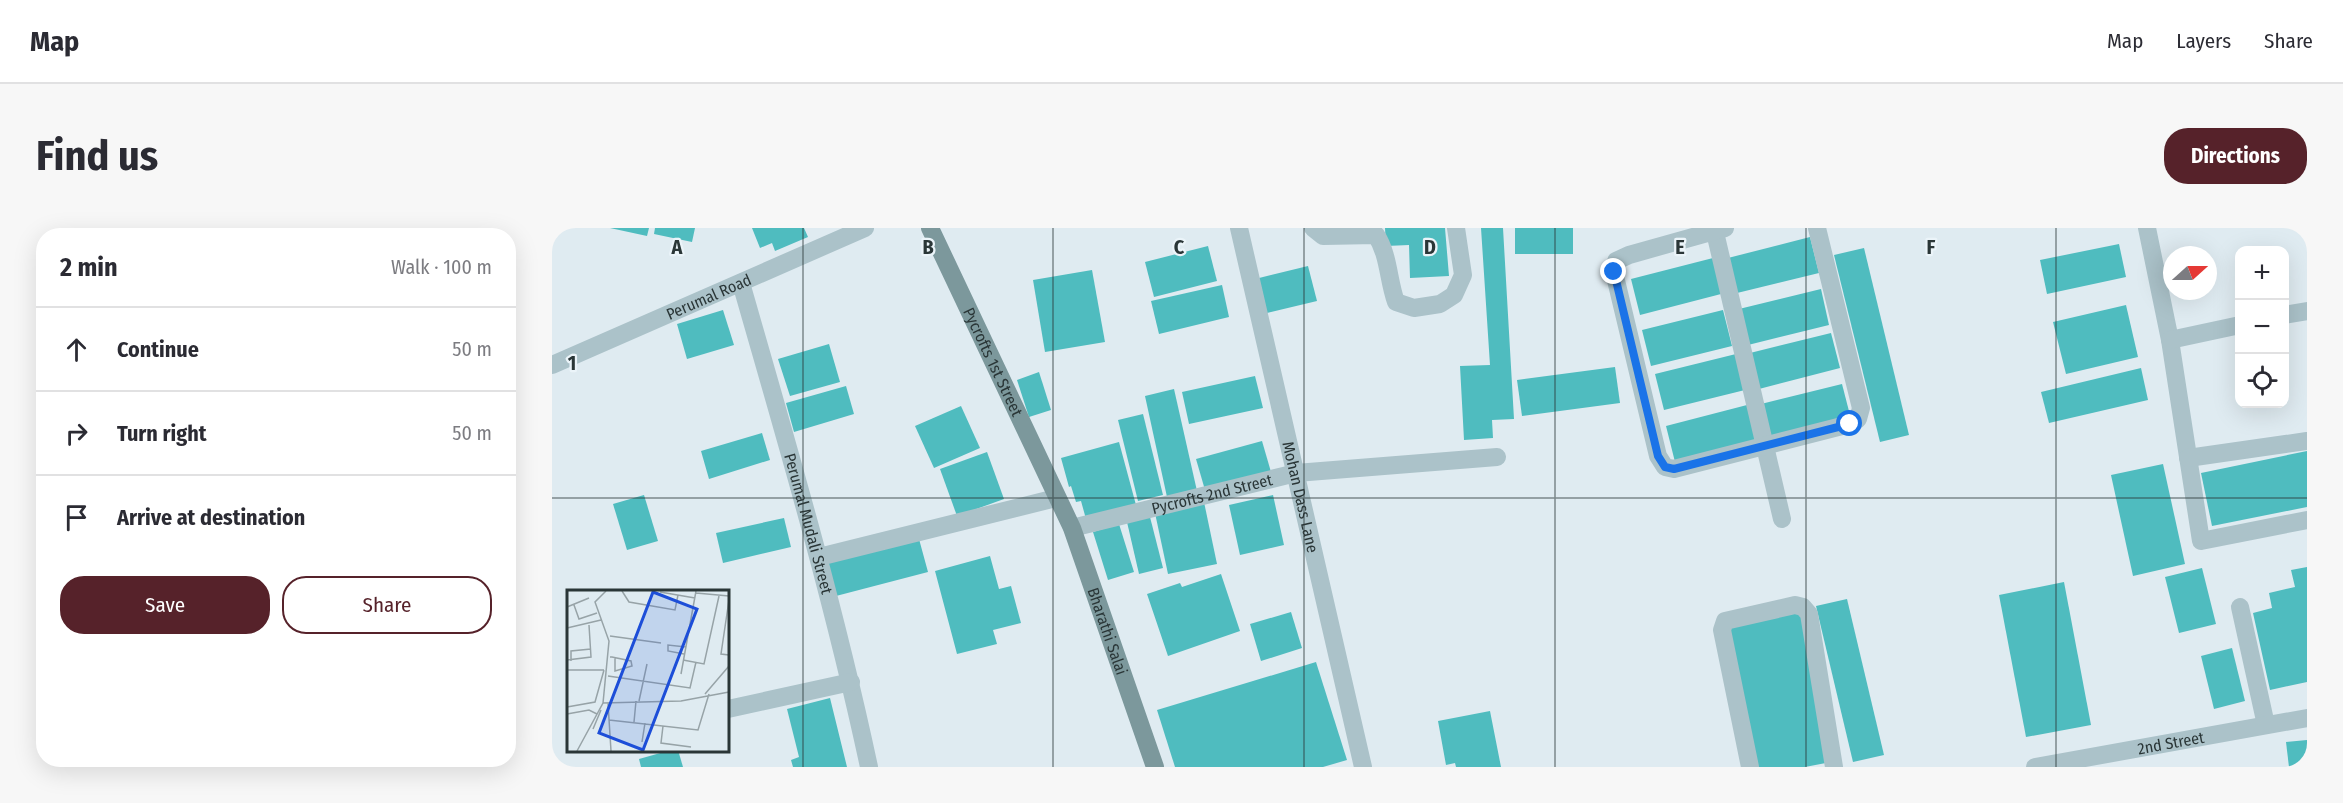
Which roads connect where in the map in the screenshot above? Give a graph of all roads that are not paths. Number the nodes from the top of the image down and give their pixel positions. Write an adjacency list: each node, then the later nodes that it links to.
1 (864, 228): 9 (street, Perumal Road)
2 (930, 228): 20 (street, Pycrofts 1st Street)
3 (1239, 228): 19 (street, Mohan Dass Lane)
4 (1313, 228): 5 (street)
5 (1456, 228)
6 (1817, 228): 16 (street)
7 (2147, 228): 13 (street)
8 (1718, 229): 16 (street); 16 (street)
9 (741, 282): 14 (street, Perumal Road); 24 (street, Perumal Mudali Street)
10 (2307, 310): 11 (street)
11 (2289, 314)
12 (2235, 326): 13 (street)
13 (2170, 340): 18 (street)
14 (552, 365)
15 (2307, 441): 18 (street)
16 (1765, 446): 21 (street)
17 (1497, 457): 19 (street, Pycrofts 2nd Street)
18 (2188, 458): 22 (street)
19 (1296, 473): 23 (street, Pycrofts 2nd Street); 32 (street, Mohan Dass Lane)
20 (1056, 498): 23 (street, Bharathi Salai); 24 (street)
21 (1782, 519)
22 (2307, 520)
23 (1072, 528): 31 (street, Bharathi Salai)
24 (819, 557): 26 (street, Perumal Mudali Street)
25 (2240, 607): 29 (street)
26 (851, 682): 27 (street); 30 (street, Perumal Mudali Street)
27 (729, 709)
28 (2307, 718): 29 (street, 2nd Street)
29 (2266, 725): 35 (street, 2nd Street)
30 (869, 767)
31 (1155, 767)
32 (1363, 767)
33 (1750, 767): 34 (street)
34 (1834, 767)
35 (2035, 767)

